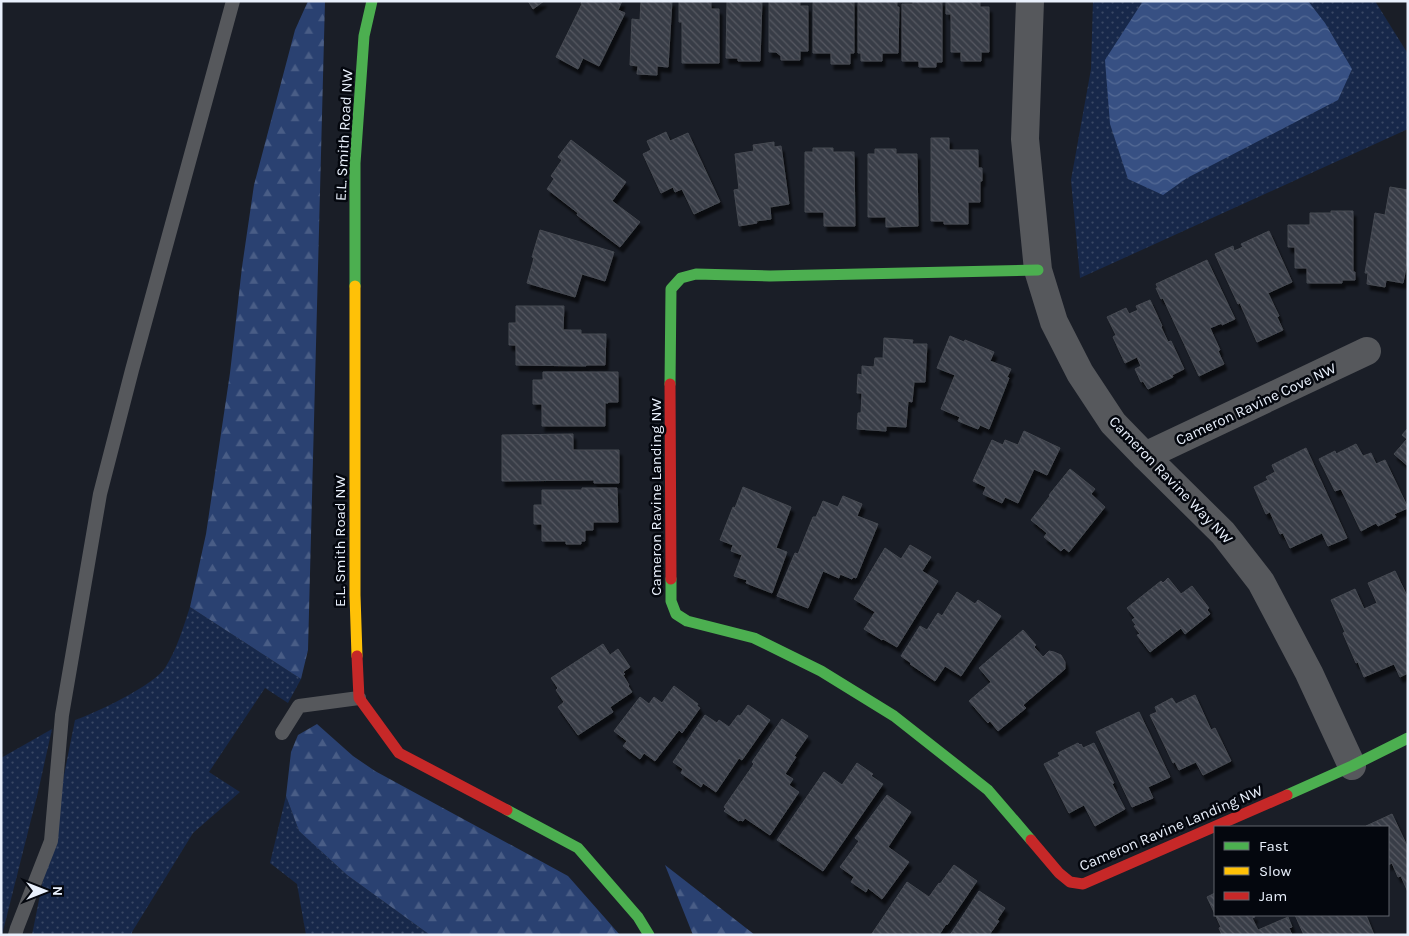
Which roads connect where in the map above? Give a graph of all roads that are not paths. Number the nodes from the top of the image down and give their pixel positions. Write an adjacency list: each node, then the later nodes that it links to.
1 (233, 1): 13 (lane)
2 (372, 1): 7 (street, E.L. Smith Road NW)
3 (1030, 1): 4 (street, Cameron Ravine Way NW)
4 (1038, 270): 6 (street, Cameron Ravine Way NW); 12 (street, Cameron Ravine Landing NW)
5 (1367, 351): 6 (street, Cameron Ravine Cove NW)
6 (1145, 456): 10 (street, Cameron Ravine Way NW)
7 (359, 698): 8 (lane); 14 (street)
8 (282, 732)
9 (1408, 738): 10 (street)
10 (1352, 766): 11 (street, Cameron Ravine Landing NW)
11 (1215, 826)
12 (1214, 827)
13 (15, 935)
14 (648, 935)

